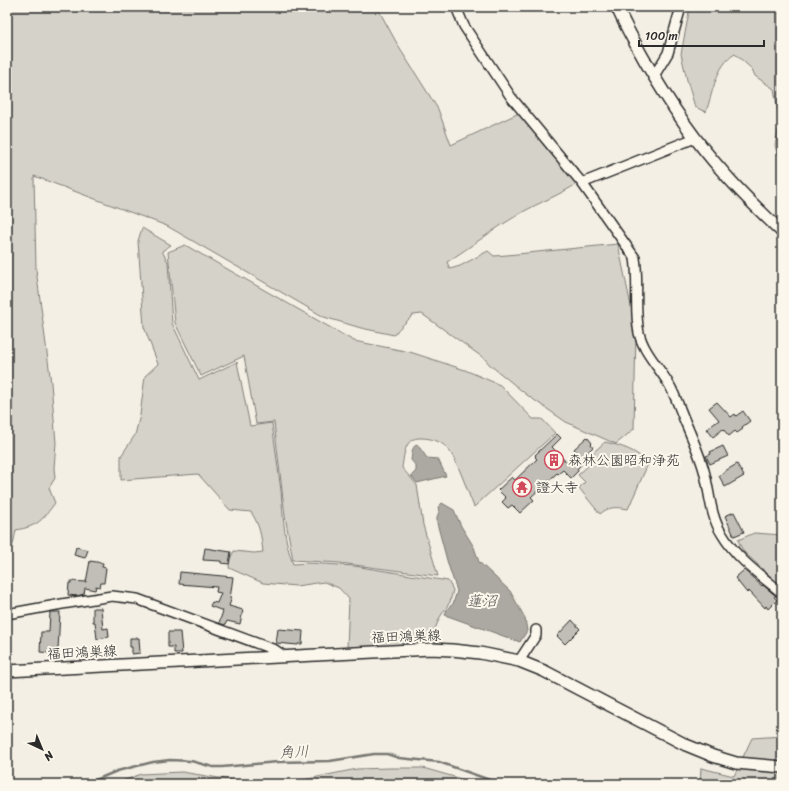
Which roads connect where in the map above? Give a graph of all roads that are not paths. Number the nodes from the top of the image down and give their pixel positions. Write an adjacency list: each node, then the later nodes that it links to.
1 (456, 7): 6 (street)
2 (617, 7): 4 (main road)
3 (681, 7): 4 (street)
4 (654, 76): 5 (main road)
5 (695, 138): 6 (street); 7 (main road)
6 (582, 183): 8 (street)
7 (782, 232)
8 (782, 593)
9 (7, 614): 11 (street)
10 (536, 630): 12 (street)
11 (285, 657): 12 (main road, 福田鴻巣線); 13 (main road, 福田鴻巣線)
12 (519, 661): 14 (main road, 福田鴻巣線)
13 (7, 671)
14 (782, 767)

